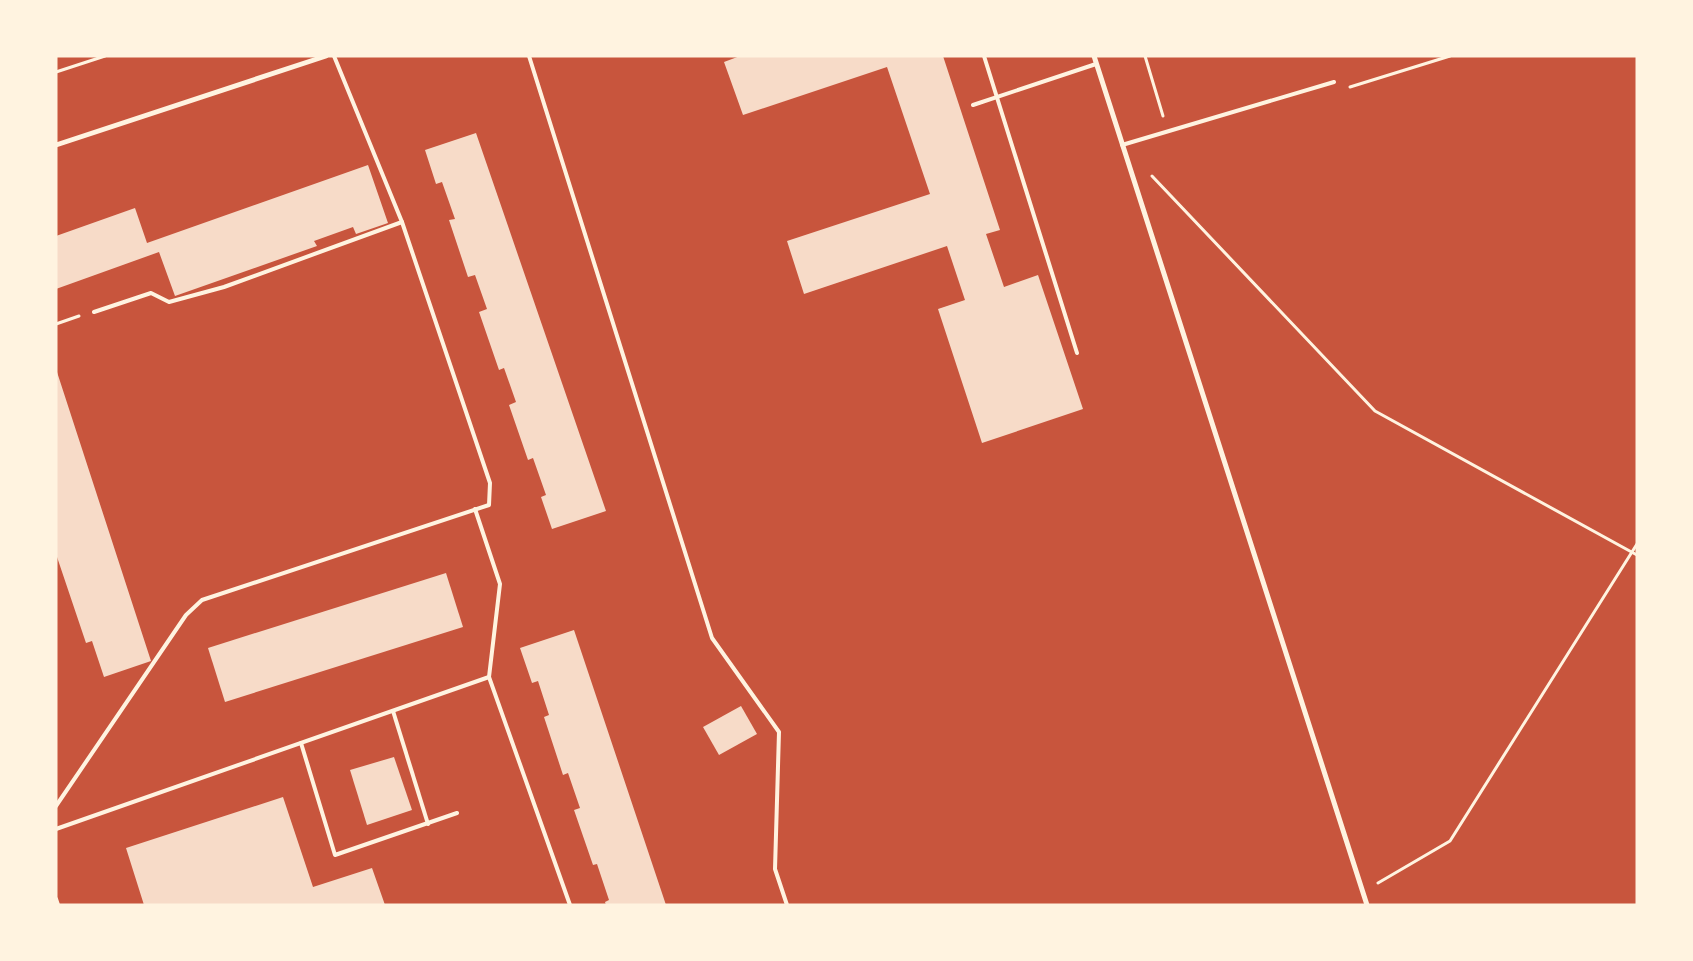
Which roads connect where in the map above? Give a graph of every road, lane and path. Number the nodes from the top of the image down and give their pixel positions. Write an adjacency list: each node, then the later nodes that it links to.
1 (105, 56): 9 (path)
2 (326, 56): 14 (street)
3 (334, 56): 17 (lane)
4 (529, 56): 36 (lane)
5 (984, 56): 11 (lane)
6 (1094, 56): 8 (street)
7 (1145, 56): 13 (path)
8 (1096, 64): 11 (lane); 15 (street)
9 (56, 72)
10 (1334, 82): 13 (lane)
11 (996, 97): 12 (lane); 20 (lane)
12 (973, 105)
13 (1168, 132): 15 (lane)
14 (56, 145)
15 (1122, 145): 32 (street)
16 (1150, 174): 23 (path)
17 (402, 222): 18 (lane); 21 (lane)
18 (94, 312): 19 (path)
19 (56, 324)
20 (1078, 353)
21 (475, 509): 25 (lane); 28 (lane)
22 (1637, 544): 23 (path)
23 (1631, 552): 24 (path); 32 (path)
24 (1637, 555)
25 (489, 677): 26 (lane); 35 (lane)
26 (393, 711): 27 (lane); 30 (lane)
27 (301, 743): 30 (lane); 31 (lane)
28 (56, 806)
29 (457, 814): 30 (lane)
30 (428, 824)
31 (56, 829)
32 (1363, 892): 37 (street)
33 (56, 899): 34 (lane)
34 (58, 905)
35 (570, 905)
36 (787, 905)
37 (1367, 905)

